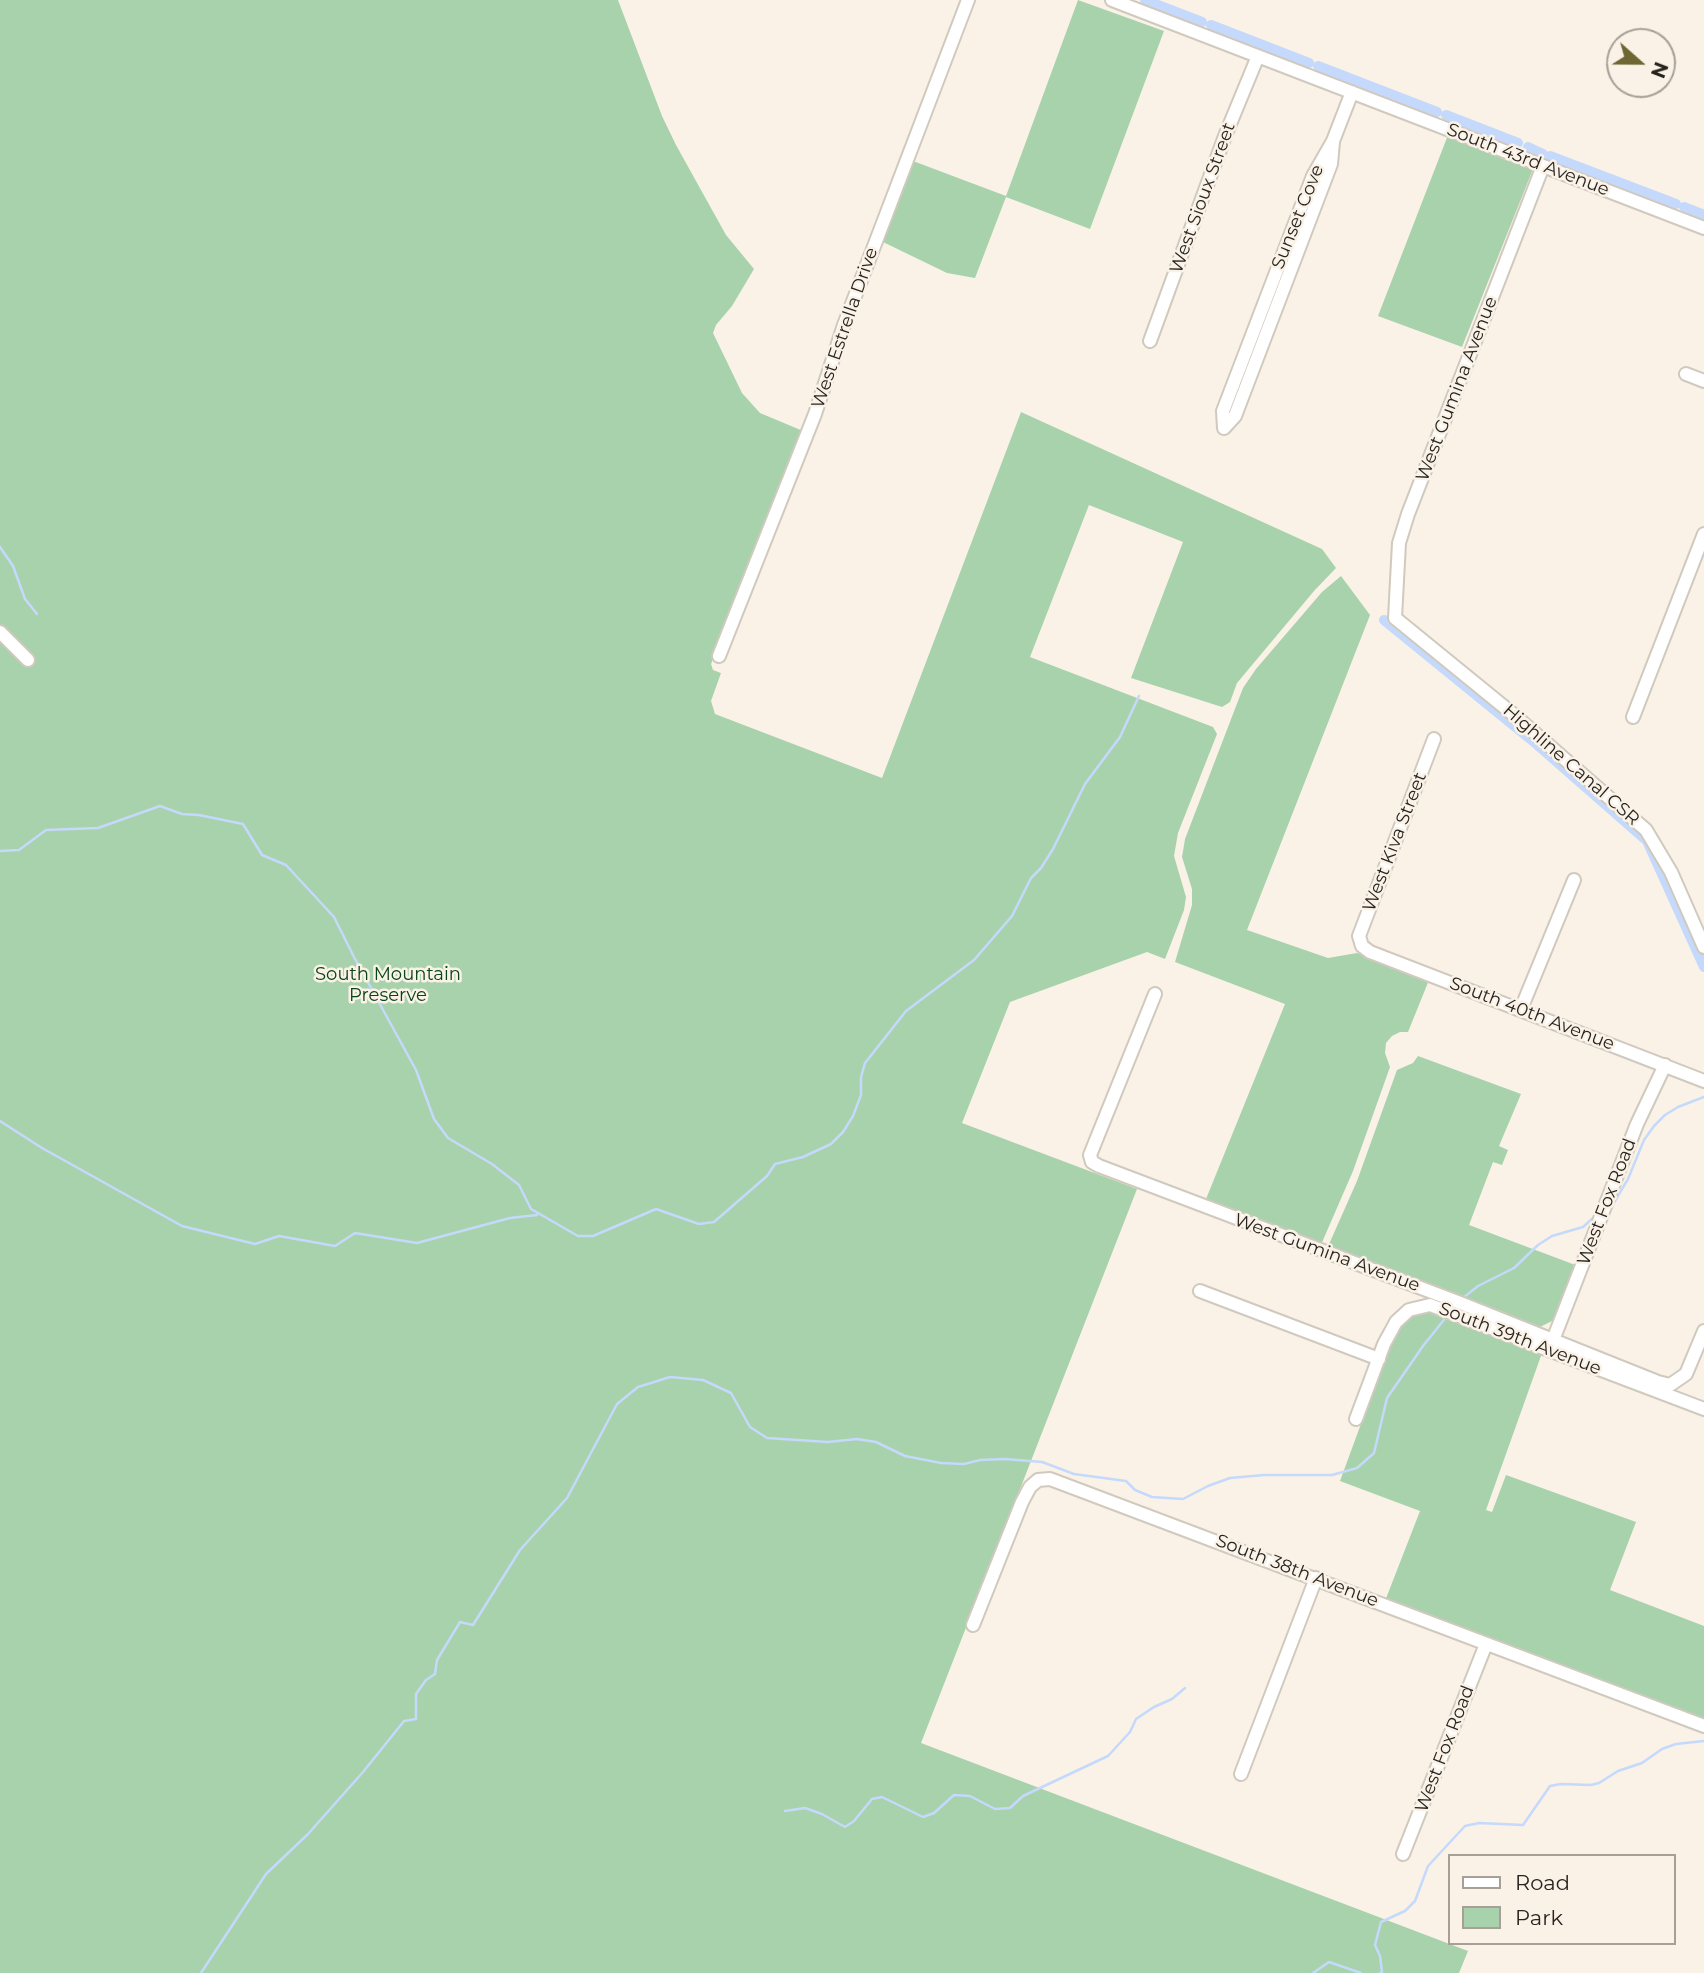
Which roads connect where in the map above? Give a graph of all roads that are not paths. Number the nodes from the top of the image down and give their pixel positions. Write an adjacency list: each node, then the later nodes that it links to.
1 (968, 0): 14 (street, West Estrella Drive)
2 (1112, 0): 3 (street, South 43rd Avenue)
3 (1258, 56): 4 (street, South 43rd Avenue); 8 (street, West Sioux Street)
4 (1352, 92): 5 (street); 6 (street, South 43rd Avenue)
5 (1333, 141): 5 (street, Sunset Cove)
6 (1543, 166): 7 (street, South 43rd Avenue); 12 (street, West Gumina Avenue)
7 (1704, 228)
8 (1150, 341)
9 (1686, 374): 10 (street)
10 (1704, 381)
11 (1704, 534): 16 (street)
12 (1395, 618): 20 (street, Highline Canal CSR)
13 (0, 632): 15 (street)
14 (719, 656)
15 (28, 660)
16 (1633, 717)
17 (1434, 739): 19 (street, West Kiva Street)
18 (1574, 880): 22 (street)
19 (1362, 946): 22 (street, South 40th Avenue)
20 (1704, 947)
21 (1155, 994): 27 (street, West Gumina Avenue)
22 (1521, 1009): 23 (street, South 40th Avenue)
23 (1665, 1065): 24 (street, South 40th Avenue); 27 (street, West Fox Road)
24 (1704, 1081)
25 (1200, 1292): 28 (street)
26 (1704, 1331): 27 (street, West Gumina Avenue)
27 (1553, 1340)
28 (1379, 1359): 29 (street, South 39th Avenue); 30 (street, South 39th Avenue)
29 (1704, 1409)
30 (1356, 1419)
31 (1316, 1578): 32 (street, South 38th Avenue); 33 (street, South 38th Avenue); 35 (street)
32 (973, 1625)
33 (1486, 1644): 34 (street, South 38th Avenue); 36 (street, West Fox Road)
34 (1704, 1726)
35 (1241, 1774)
36 (1404, 1854)

